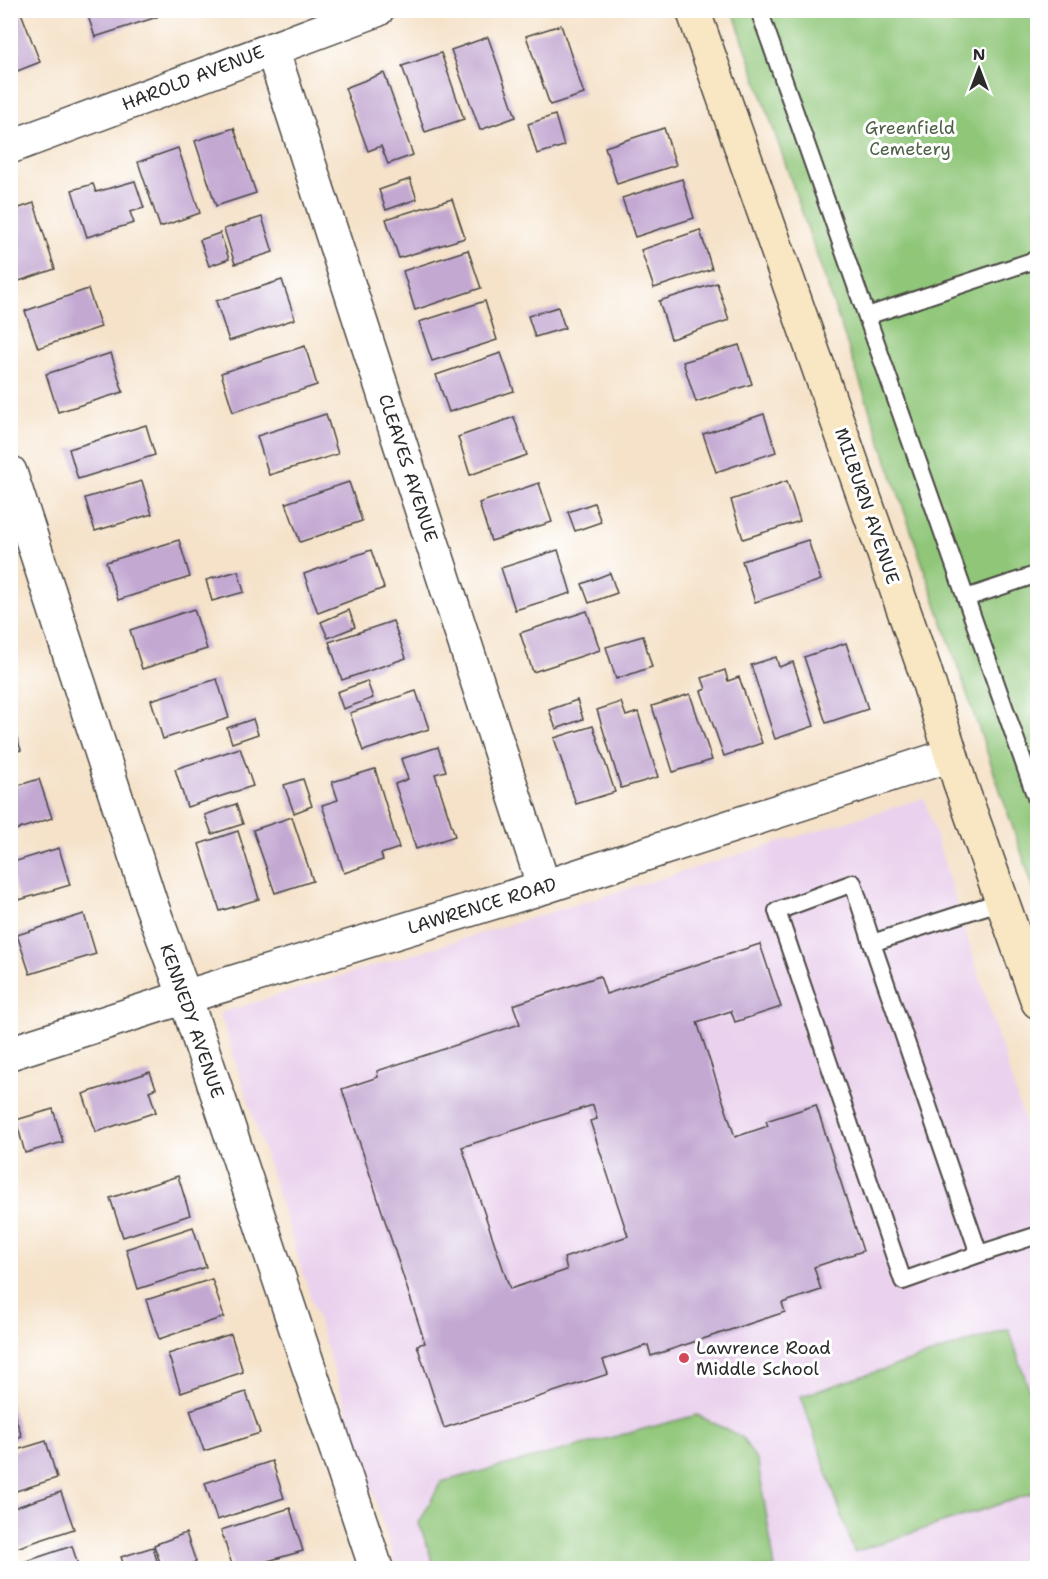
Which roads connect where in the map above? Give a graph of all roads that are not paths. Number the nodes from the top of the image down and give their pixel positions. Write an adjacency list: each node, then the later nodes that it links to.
1 (377, 10): 4 (street, HAROLD AVENUE)
2 (693, 10): 11 (street, MILBURN AVENUE)
3 (759, 10): 7 (lane)
4 (272, 49): 5 (street, HAROLD AVENUE); 13 (street, CLEAVES AVENUE)
5 (10, 147)
6 (1038, 259): 7 (lane)
7 (867, 315): 10 (lane)
8 (10, 472): 16 (street, KENNEDY AVENUE)
9 (1038, 574): 10 (lane)
10 (966, 598): 12 (lane)
11 (951, 755): 13 (street, LAWRENCE ROAD); 14 (street, MILBURN AVENUE)
12 (1038, 803)
13 (544, 887): 16 (street, LAWRENCE ROAD)
14 (1002, 901): 15 (lane); 17 (street, MILBURN AVENUE)
15 (872, 943): 20 (lane); 20 (lane)
16 (186, 997): 18 (street, LAWRENCE ROAD); 21 (street, KENNEDY AVENUE)
17 (1038, 1002)
18 (10, 1053)
19 (1038, 1235): 20 (lane)
20 (979, 1254)
21 (376, 1569)

